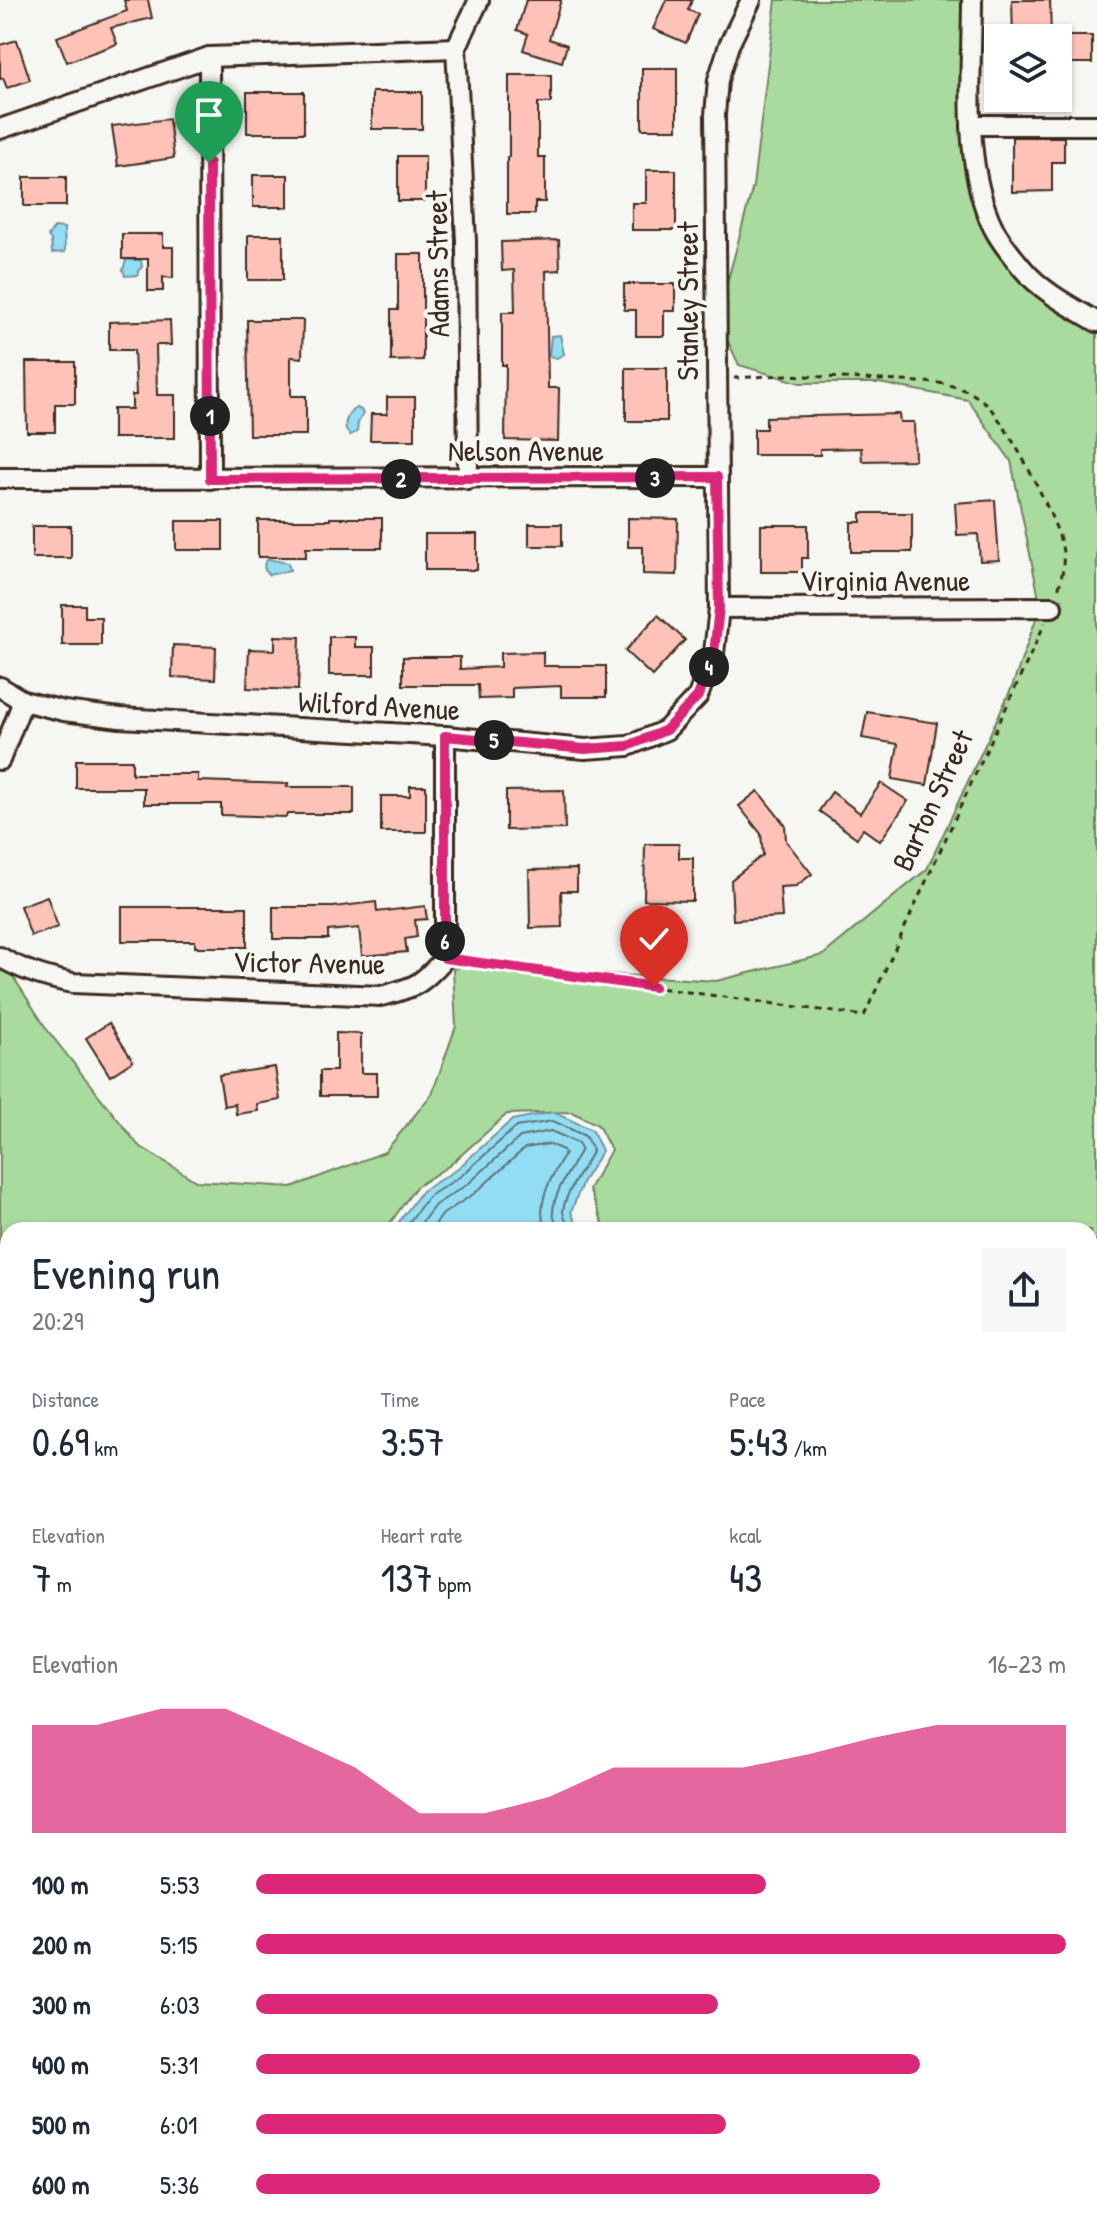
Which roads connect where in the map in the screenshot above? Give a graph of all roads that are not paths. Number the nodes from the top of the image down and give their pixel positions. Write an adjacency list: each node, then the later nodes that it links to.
1 (479, 0): 4 (street)
2 (751, 0): 10 (street, Stanley Street)
3 (972, 0): 6 (street)
4 (456, 48): 5 (street); 13 (street, Adams Street)
5 (209, 57): 8 (street); 12 (street)
6 (971, 125): 7 (street); 9 (street)
7 (1097, 125)
8 (0, 129)
9 (1097, 322)
10 (717, 477): 13 (street, Nelson Avenue); 15 (street, Stanley Street)
11 (0, 478): 12 (street, Nelson Avenue)
12 (210, 479): 13 (street, Nelson Avenue)
13 (468, 479)
14 (1052, 607): 15 (street, Virginia Avenue)
15 (719, 608): 18 (street, Wilford Avenue)
16 (0, 687): 17 (street, Wilford Avenue)
17 (23, 701): 18 (street, Wilford Avenue); 19 (street)
18 (445, 736): 20 (street, Victor Avenue)
19 (0, 760)
20 (0, 957)

